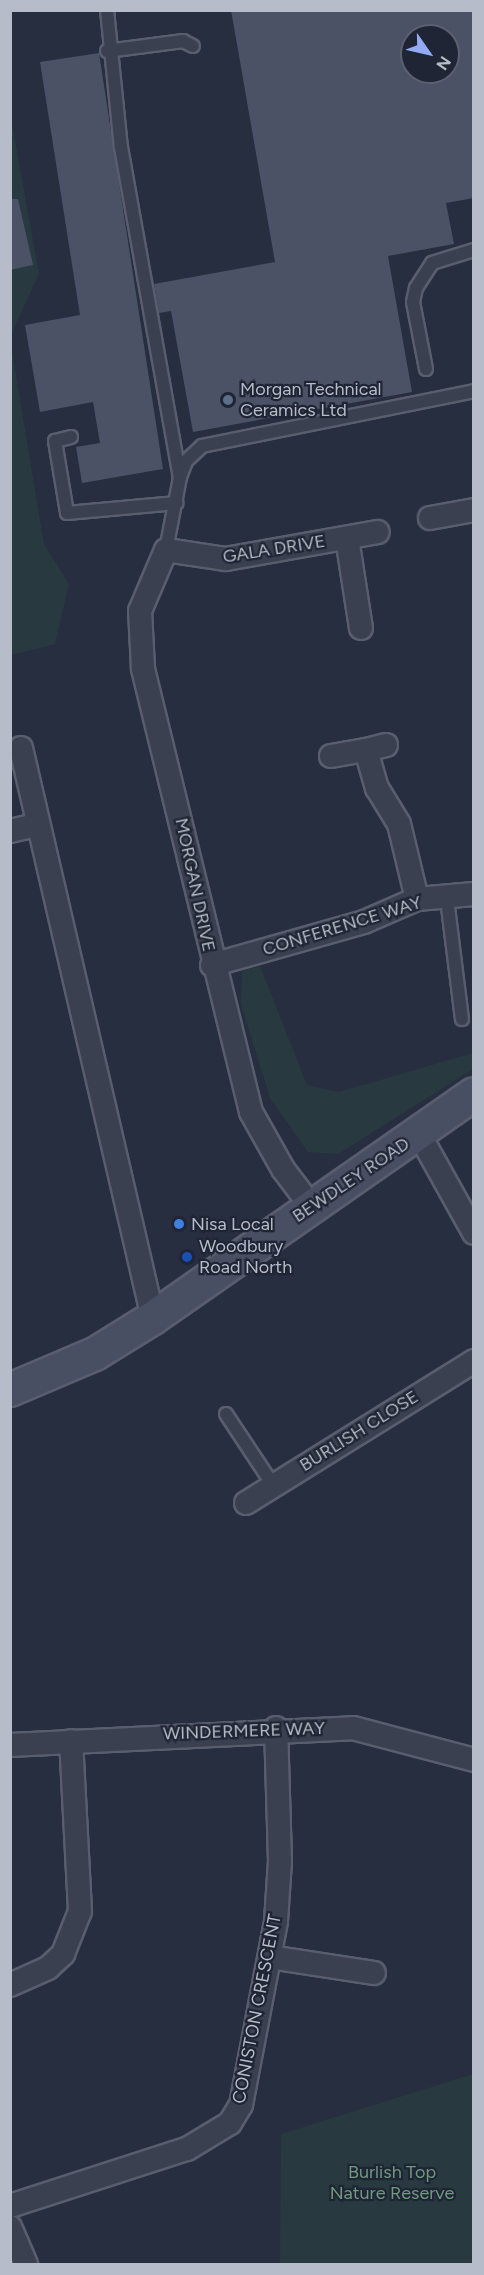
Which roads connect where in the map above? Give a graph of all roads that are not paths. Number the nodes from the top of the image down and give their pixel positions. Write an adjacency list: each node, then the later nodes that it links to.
1 (107, 10): 3 (lane)
2 (193, 46): 3 (lane)
3 (107, 51): 8 (lane)
4 (474, 250): 5 (lane)
5 (426, 369)
6 (474, 391): 8 (lane)
7 (71, 437): 9 (lane)
8 (180, 477): 9 (lane)
9 (177, 503): 14 (lane)
10 (474, 510): 11 (street)
11 (430, 518)
12 (378, 532): 13 (street, GALA DRIVE)
13 (347, 538): 14 (street, GALA DRIVE); 15 (street, GALA DRIVE)
14 (165, 550): 23 (street, MORGAN DRIVE)
15 (361, 628)
16 (21, 748): 18 (street)
17 (331, 756): 21 (street)
18 (37, 825): 19 (street); 29 (street)
19 (10, 831)
20 (474, 894): 22 (street, CONFERENCE WAY)
21 (417, 899): 22 (street, CONFERENCE WAY); 23 (street, CONFERENCE WAY)
22 (447, 899): 24 (lane)
23 (212, 965): 27 (street, MORGAN DRIVE)
24 (462, 1019)
25 (474, 1094): 26 (main road, BEWDLEY ROAD)
26 (418, 1134): 27 (main road, BEWDLEY ROAD); 28 (street)
27 (311, 1206): 29 (main road, BEWDLEY ROAD)
28 (474, 1233)
29 (153, 1318): 31 (main road, BEWDLEY ROAD)
30 (474, 1361): 33 (street, BURLISH CLOSE)
31 (10, 1390)
32 (226, 1414): 33 (lane)
33 (273, 1485): 34 (street, BURLISH CLOSE)
34 (246, 1503)
35 (276, 1728): 36 (street, WINDERMERE WAY); 38 (street, WINDERMERE WAY); 39 (street, CONISTON CRESCENT)
36 (71, 1741): 37 (street, WINDERMERE WAY); 41 (street)
37 (10, 1745)
38 (474, 1760)
39 (270, 1957): 40 (street); 42 (street, CONISTON CRESCENT)
40 (374, 1972)
41 (10, 1985)
42 (10, 2206)
43 (10, 2227): 44 (street)
44 (26, 2265)

